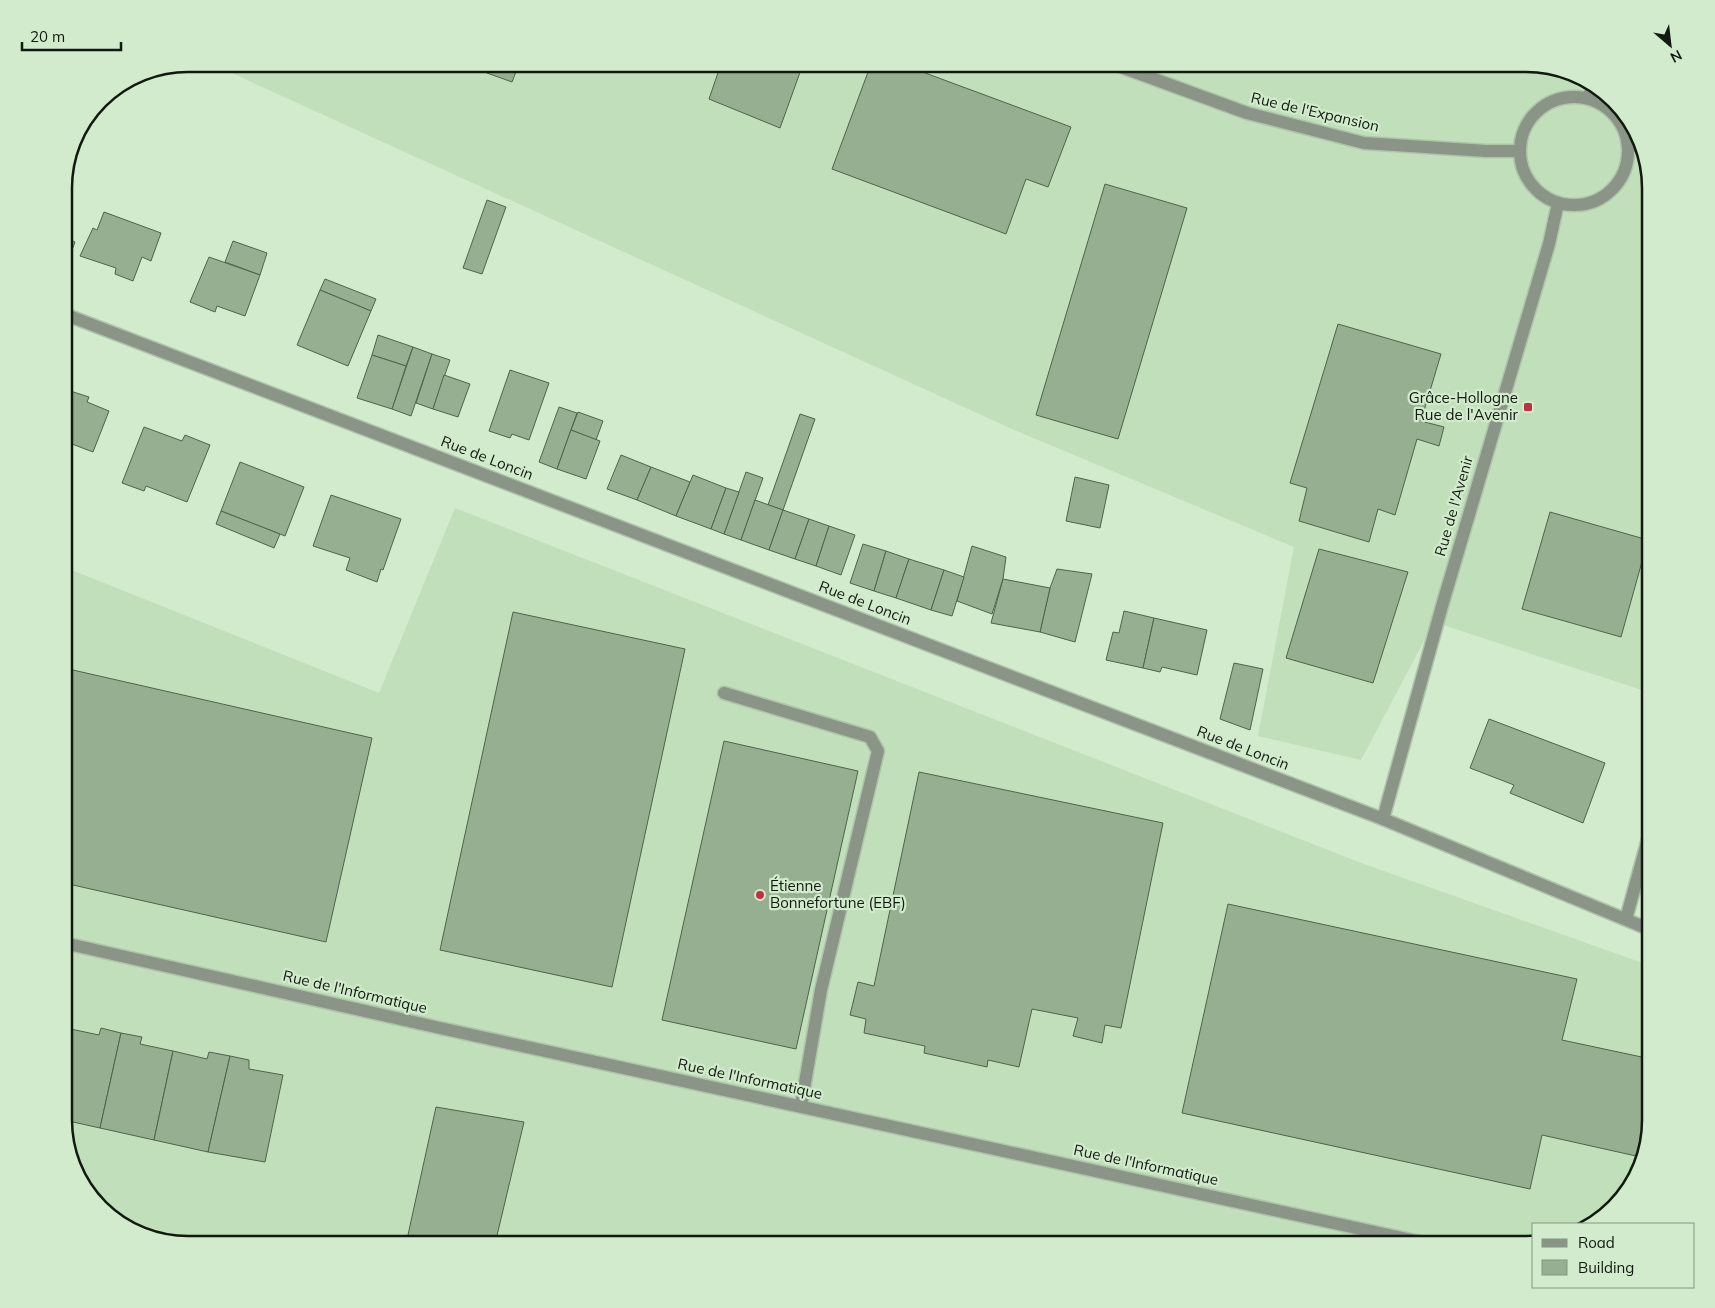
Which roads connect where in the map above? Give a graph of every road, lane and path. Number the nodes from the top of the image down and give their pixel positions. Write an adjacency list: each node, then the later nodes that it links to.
1 (1135, 72): 6 (street, Rue de l'Expansion)
2 (1590, 92): 3 (street)
3 (1588, 97): 4 (street); 6 (street)
4 (1628, 145): 5 (street); 7 (street)
5 (1634, 146)
6 (1519, 151): 7 (street)
7 (1558, 203): 10 (street, Rue de l'Avenir)
8 (73, 317): 10 (street, Rue de Loncin)
9 (724, 693): 15 (street)
10 (1383, 819): 12 (street, Rue de Loncin)
11 (1642, 861): 12 (street)
12 (1626, 919): 13 (street, Rue de Loncin)
13 (1642, 926)
14 (73, 945): 15 (street, Rue de l'Informatique)
15 (801, 1106): 16 (street, Rue de l'Informatique)
16 (1394, 1236)

